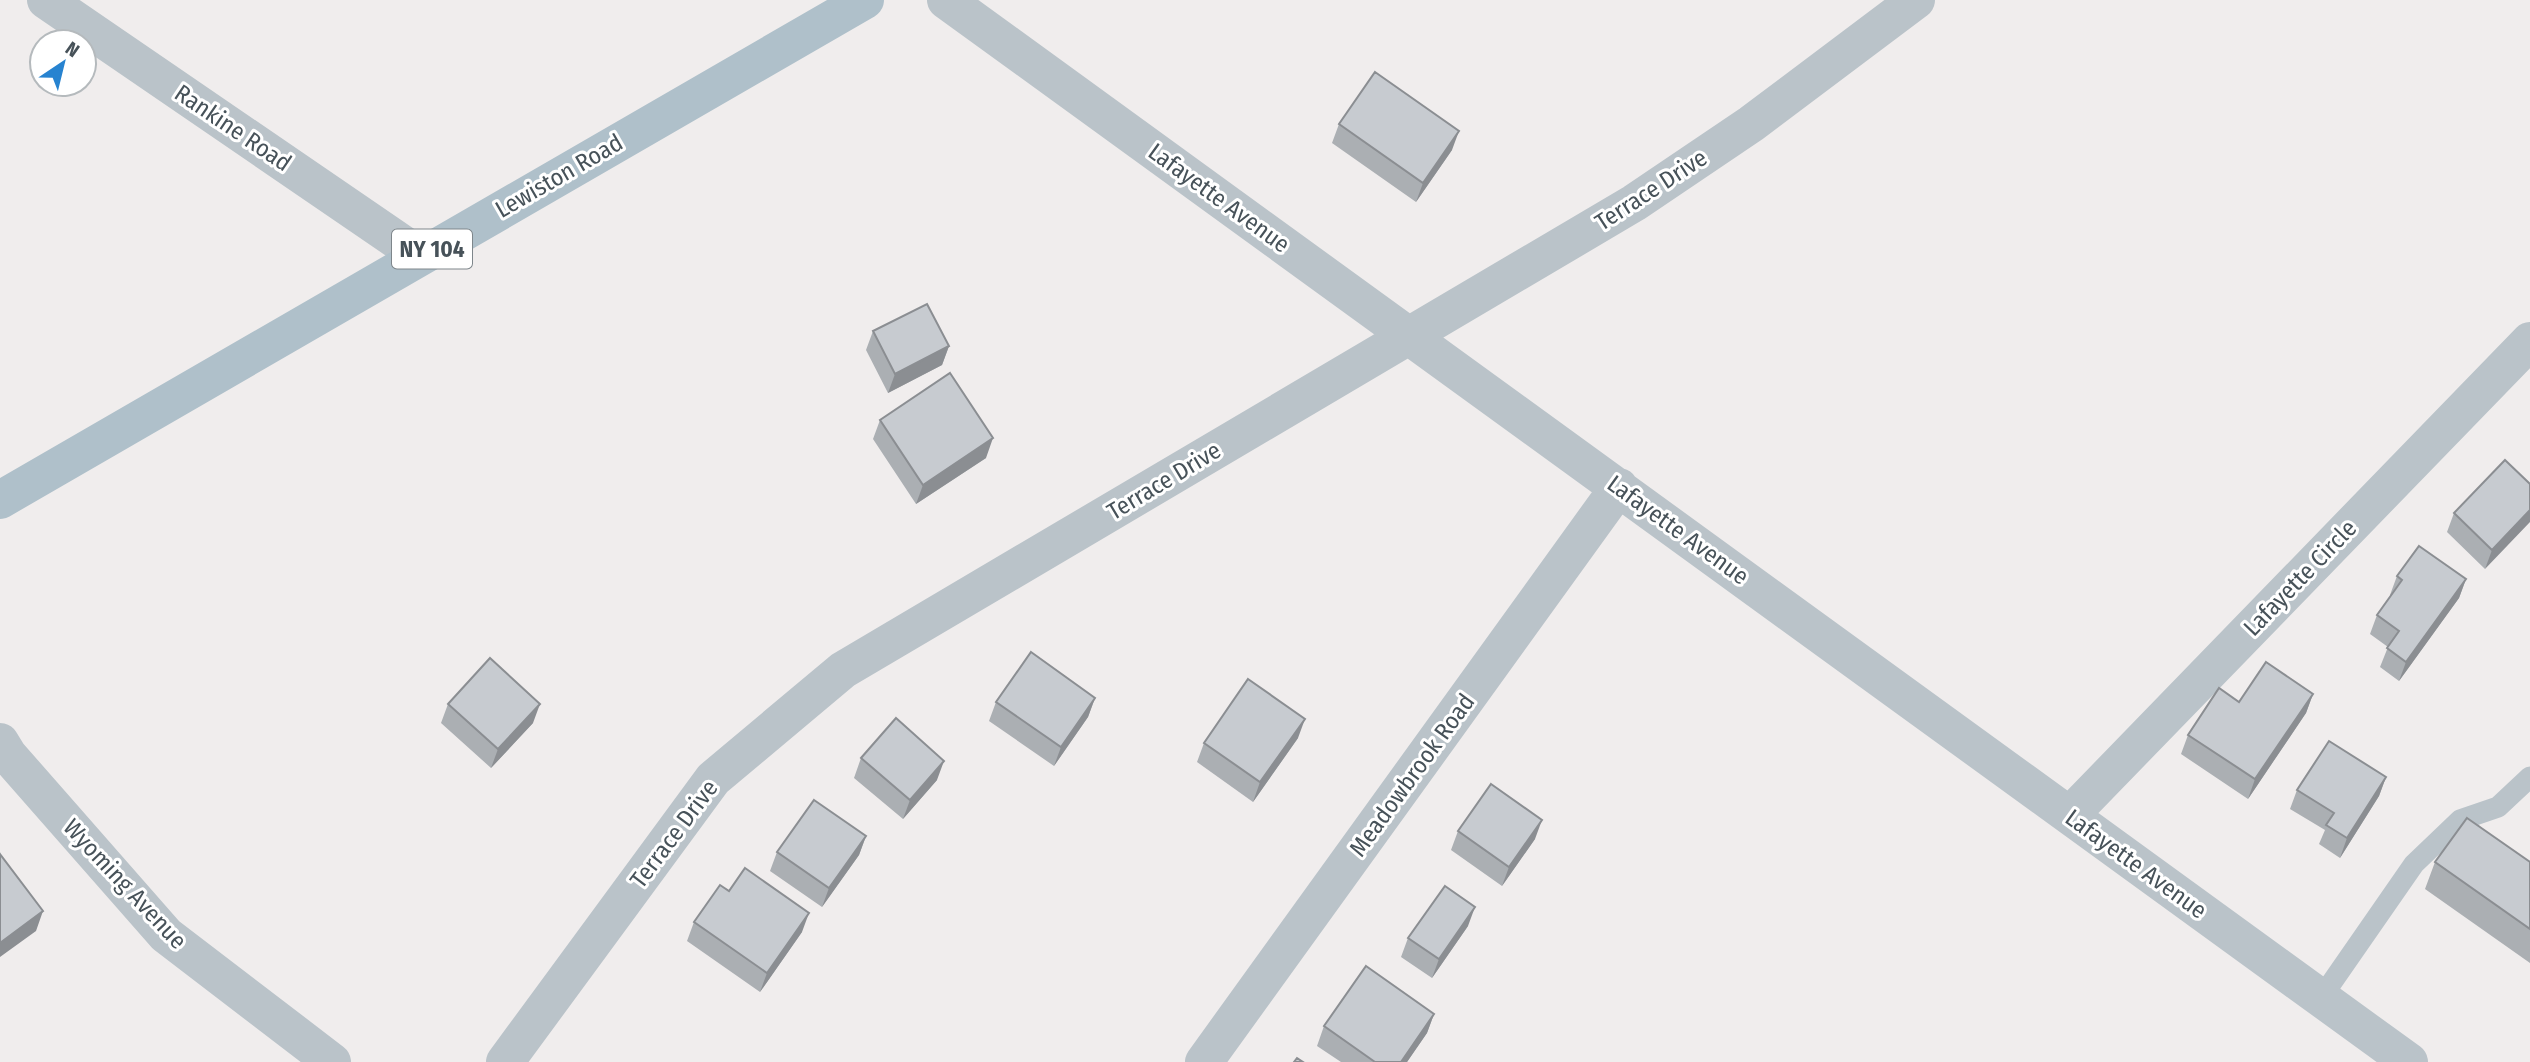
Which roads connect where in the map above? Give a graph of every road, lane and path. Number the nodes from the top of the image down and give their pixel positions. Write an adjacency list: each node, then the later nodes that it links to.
1 (46, 0): 5 (street, Rankine Road)
2 (865, 0): 5 (main road, Lewiston Road / NY 104)
3 (946, 0): 6 (street, Lafayette Avenue)
4 (1916, 0): 6 (street, Terrace Drive)
5 (420, 256): 9 (main road, Lewiston Road / NY 104)
6 (1410, 336): 8 (street, Lafayette Avenue); 15 (street, Terrace Drive)
7 (2530, 341): 12 (street, Lafayette Circle)
8 (1619, 487): 12 (street, Lafayette Avenue); 16 (street, Meadowbrook Road)
9 (0, 500)
10 (0, 742): 14 (street, Wyoming Avenue)
11 (2530, 777): 13 (lane)
12 (2070, 815): 13 (street, Lafayette Avenue)
13 (2321, 998): 17 (street, Lafayette Avenue)
14 (332, 1062)
15 (505, 1062)
16 (1204, 1062)
17 (2409, 1062)

